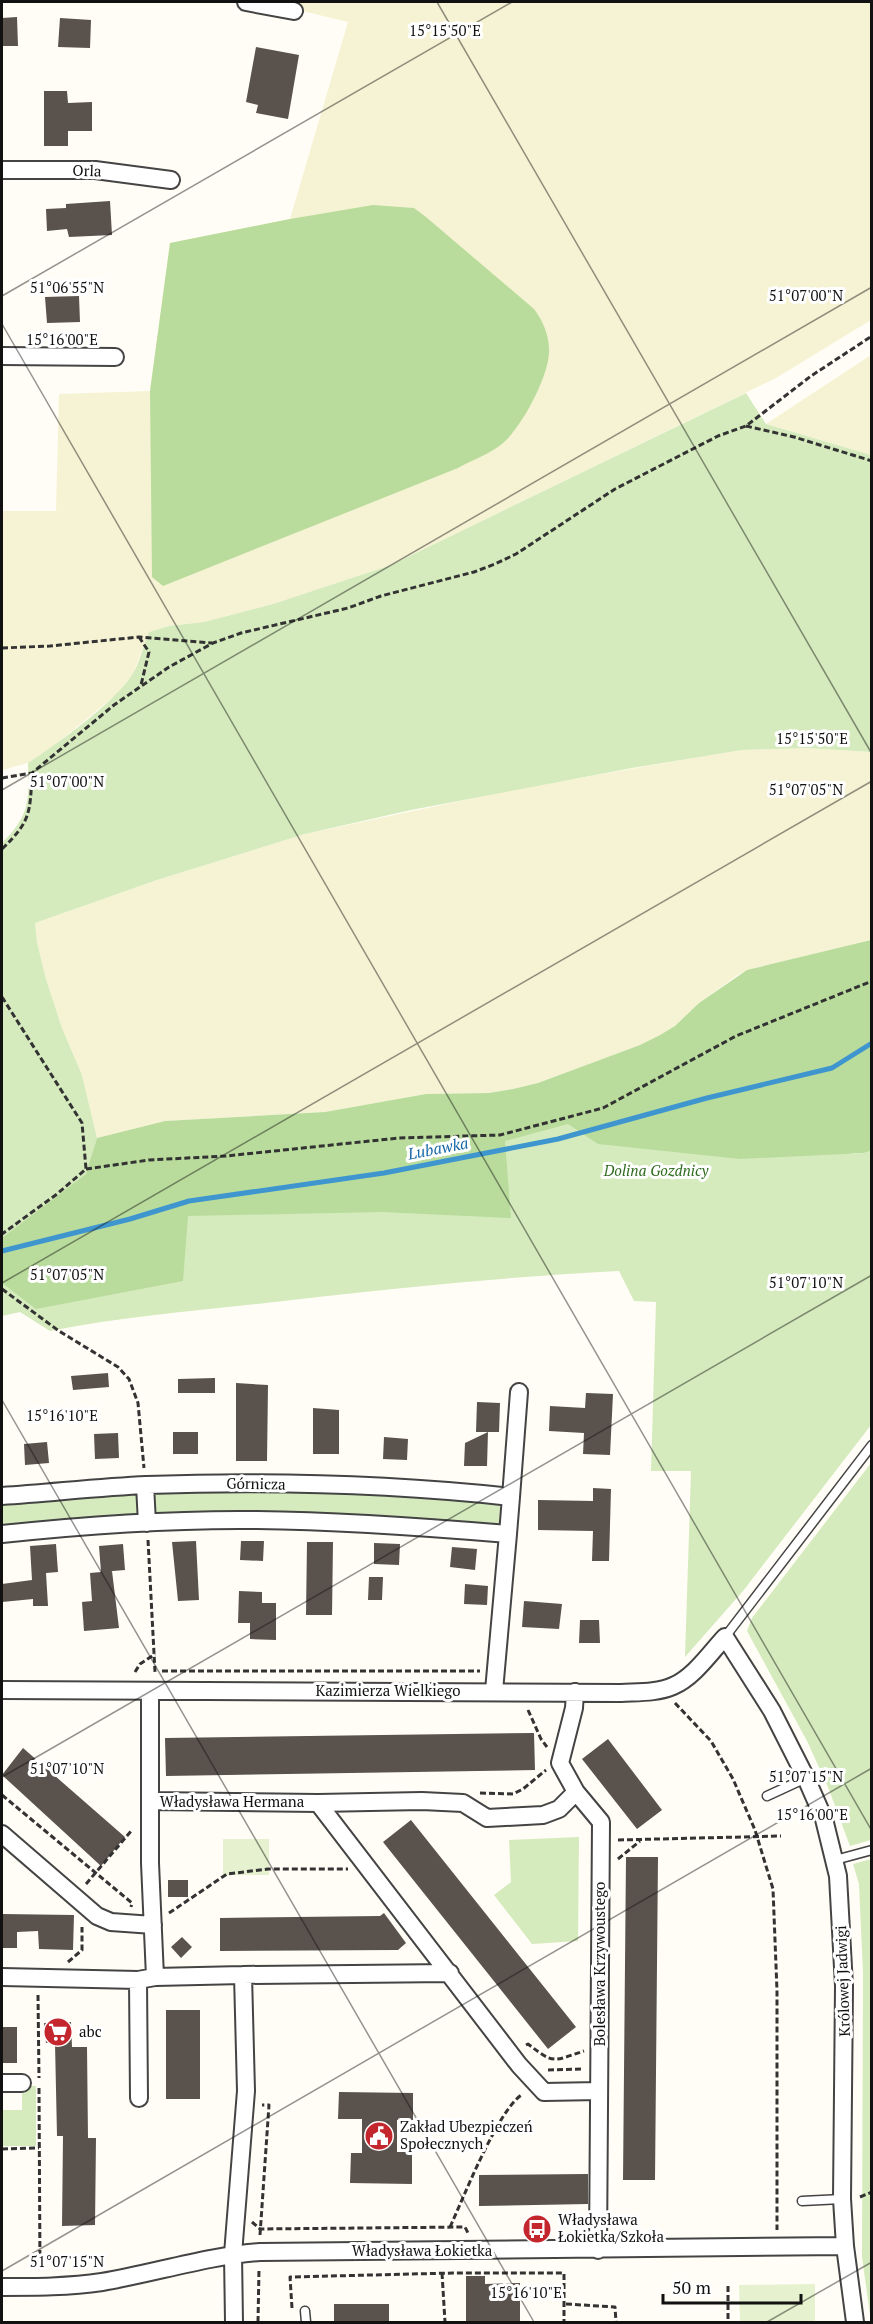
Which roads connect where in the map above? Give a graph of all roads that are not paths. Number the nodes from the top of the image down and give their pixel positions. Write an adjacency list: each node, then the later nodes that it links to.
1 (246, 2): 2 (street)
2 (294, 11)
3 (2, 170): 4 (street, Orla)
4 (171, 180)
5 (2, 356): 6 (street)
6 (115, 357)
7 (519, 1392): 11 (street)
8 (872, 1445): 15 (lane)
9 (145, 1485): 10 (street, Górnicza); 11 (street, Górnicza); 12 (street)
10 (2, 1496)
11 (511, 1497): 14 (street)
12 (147, 1523): 13 (street); 14 (street)
13 (2, 1534)
14 (508, 1534): 18 (street)
15 (725, 1637): 19 (street, Kazimierza Wielkiego); 20 (street, Królowej Jadwigi)
16 (2, 1690): 17 (street, Kazimierza Wielkiego)
17 (150, 1691): 18 (street, Kazimierza Wielkiego); 23 (street, Władysława Hermana)
18 (494, 1691): 19 (street, Kazimierza Wielkiego)
19 (575, 1692): 21 (street, Bolesława Krzywoustego)
20 (806, 1778): 22 (lane); 27 (street, Królowej Jadwigi)
21 (576, 1792): 24 (street); 36 (street, Bolesława Krzywoustego)
22 (767, 1796)
23 (150, 1801): 24 (street, Władysława Hermana); 28 (street)
24 (318, 1803): 29 (street, Władysława Hermana)
25 (2, 1834): 28 (street)
26 (872, 1850): 27 (lane)
27 (835, 1860): 38 (street, Królowej Jadwigi)
28 (153, 1922): 32 (street)
29 (450, 1973): 30 (street); 36 (street, Władysława Hermana)
30 (243, 1975): 32 (street); 42 (street)
31 (2, 1977): 33 (street)
32 (155, 1977): 33 (street)
33 (138, 1980): 37 (street)
34 (2, 2083): 35 (street)
35 (22, 2083)
36 (599, 2091): 41 (street, Bolesława Krzywoustego)
37 (139, 2098)
38 (850, 2199): 39 (lane); 40 (street, Królowej Jadwigi)
39 (802, 2200)
40 (845, 2246): 41 (street, Władysława Łokietka); 47 (street, Królowej Jadwigi)
41 (598, 2250): 42 (street, Władysława Łokietka)
42 (232, 2254): 43 (street, Władysława Łokietka); 45 (street)
43 (2, 2287)
44 (305, 2311): 46 (lane)
45 (234, 2322)
46 (306, 2322)
47 (855, 2322)

